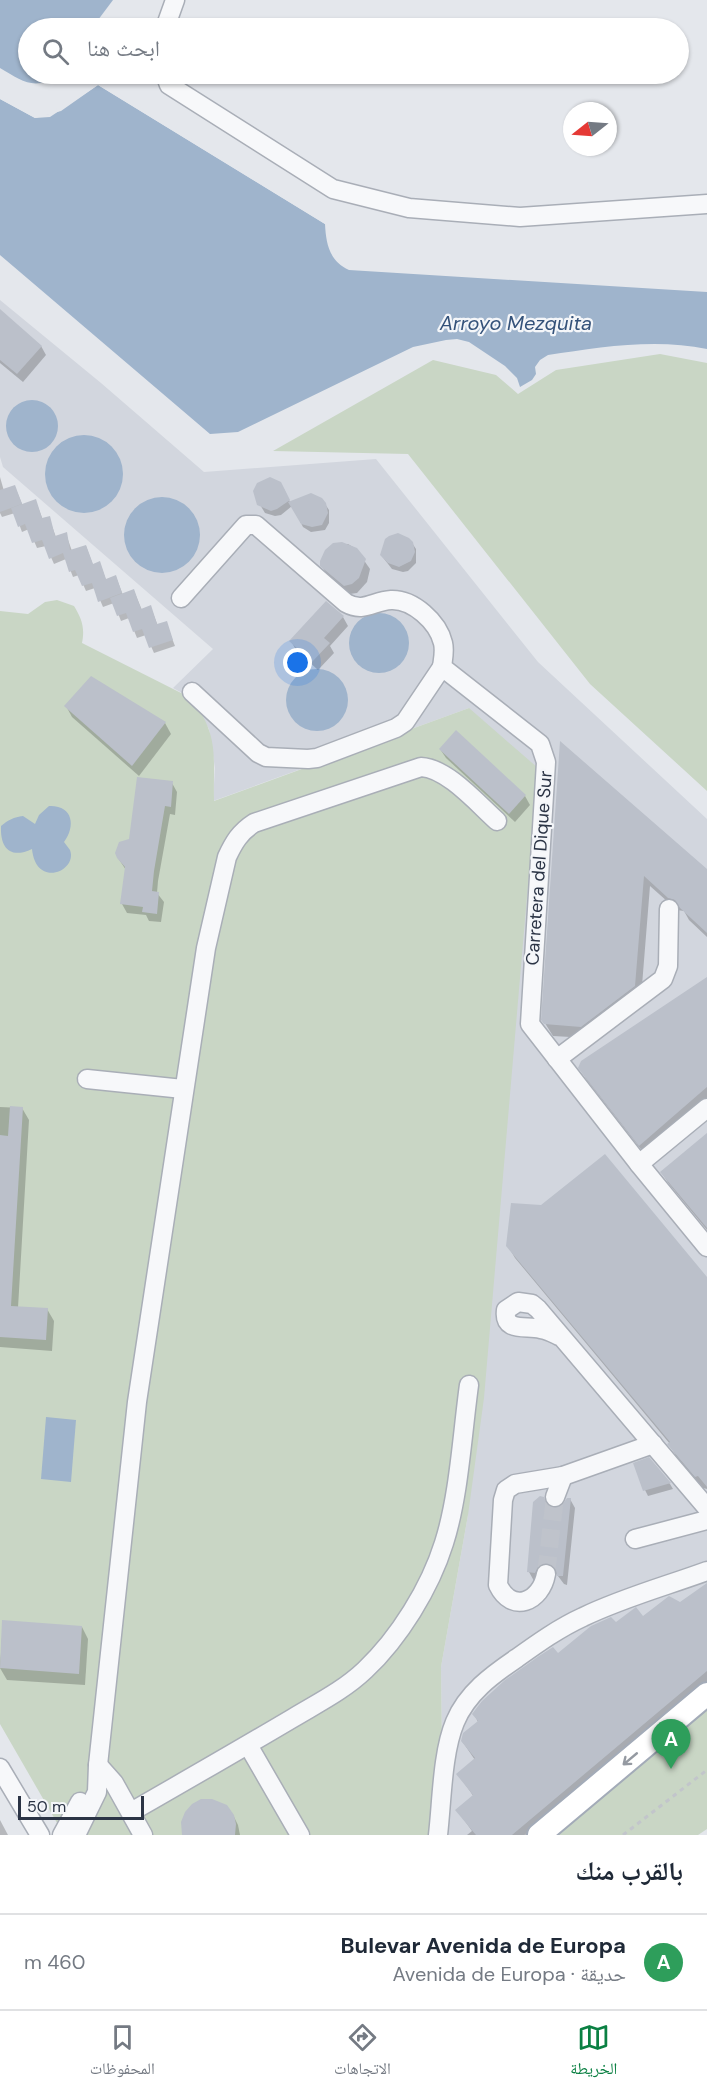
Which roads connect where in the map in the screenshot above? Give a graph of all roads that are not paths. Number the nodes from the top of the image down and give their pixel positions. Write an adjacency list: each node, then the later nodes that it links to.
1 (175, 0): 2 (street)
2 (169, 18)
3 (169, 84): 4 (street)
4 (707, 204)
5 (181, 598): 6 (street)
6 (442, 667): 7 (street); 10 (street, Carretera del Dique Sur)
7 (192, 692)
8 (497, 821): 12 (street)
9 (669, 909): 10 (street)
10 (557, 1059): 14 (street, Carretera del Dique Sur)
11 (87, 1079): 12 (street)
12 (183, 1089): 28 (street)
13 (707, 1108): 14 (street)
14 (639, 1164): 15 (street, Carretera del Dique Sur)
15 (707, 1247)
16 (559, 1336): 18 (street)
17 (469, 1386): 27 (street)
18 (652, 1444): 19 (street); 21 (street)
19 (563, 1476): 20 (street); 25 (street)
20 (555, 1497)
21 (707, 1508)
22 (707, 1520): 23 (street)
23 (635, 1539)
24 (707, 1571): 36 (street)
25 (546, 1574)
26 (707, 1694): 37 (main road, one-way to 37)
27 (248, 1745): 30 (street); 35 (street)
28 (98, 1765): 30 (street); 32 (street); 33 (street)
29 (0, 1768): 31 (street)
30 (131, 1812): 34 (street)
31 (40, 1835)
32 (62, 1835)
33 (76, 1835)
34 (143, 1835)
35 (300, 1835)
36 (438, 1835)
37 (539, 1835)

